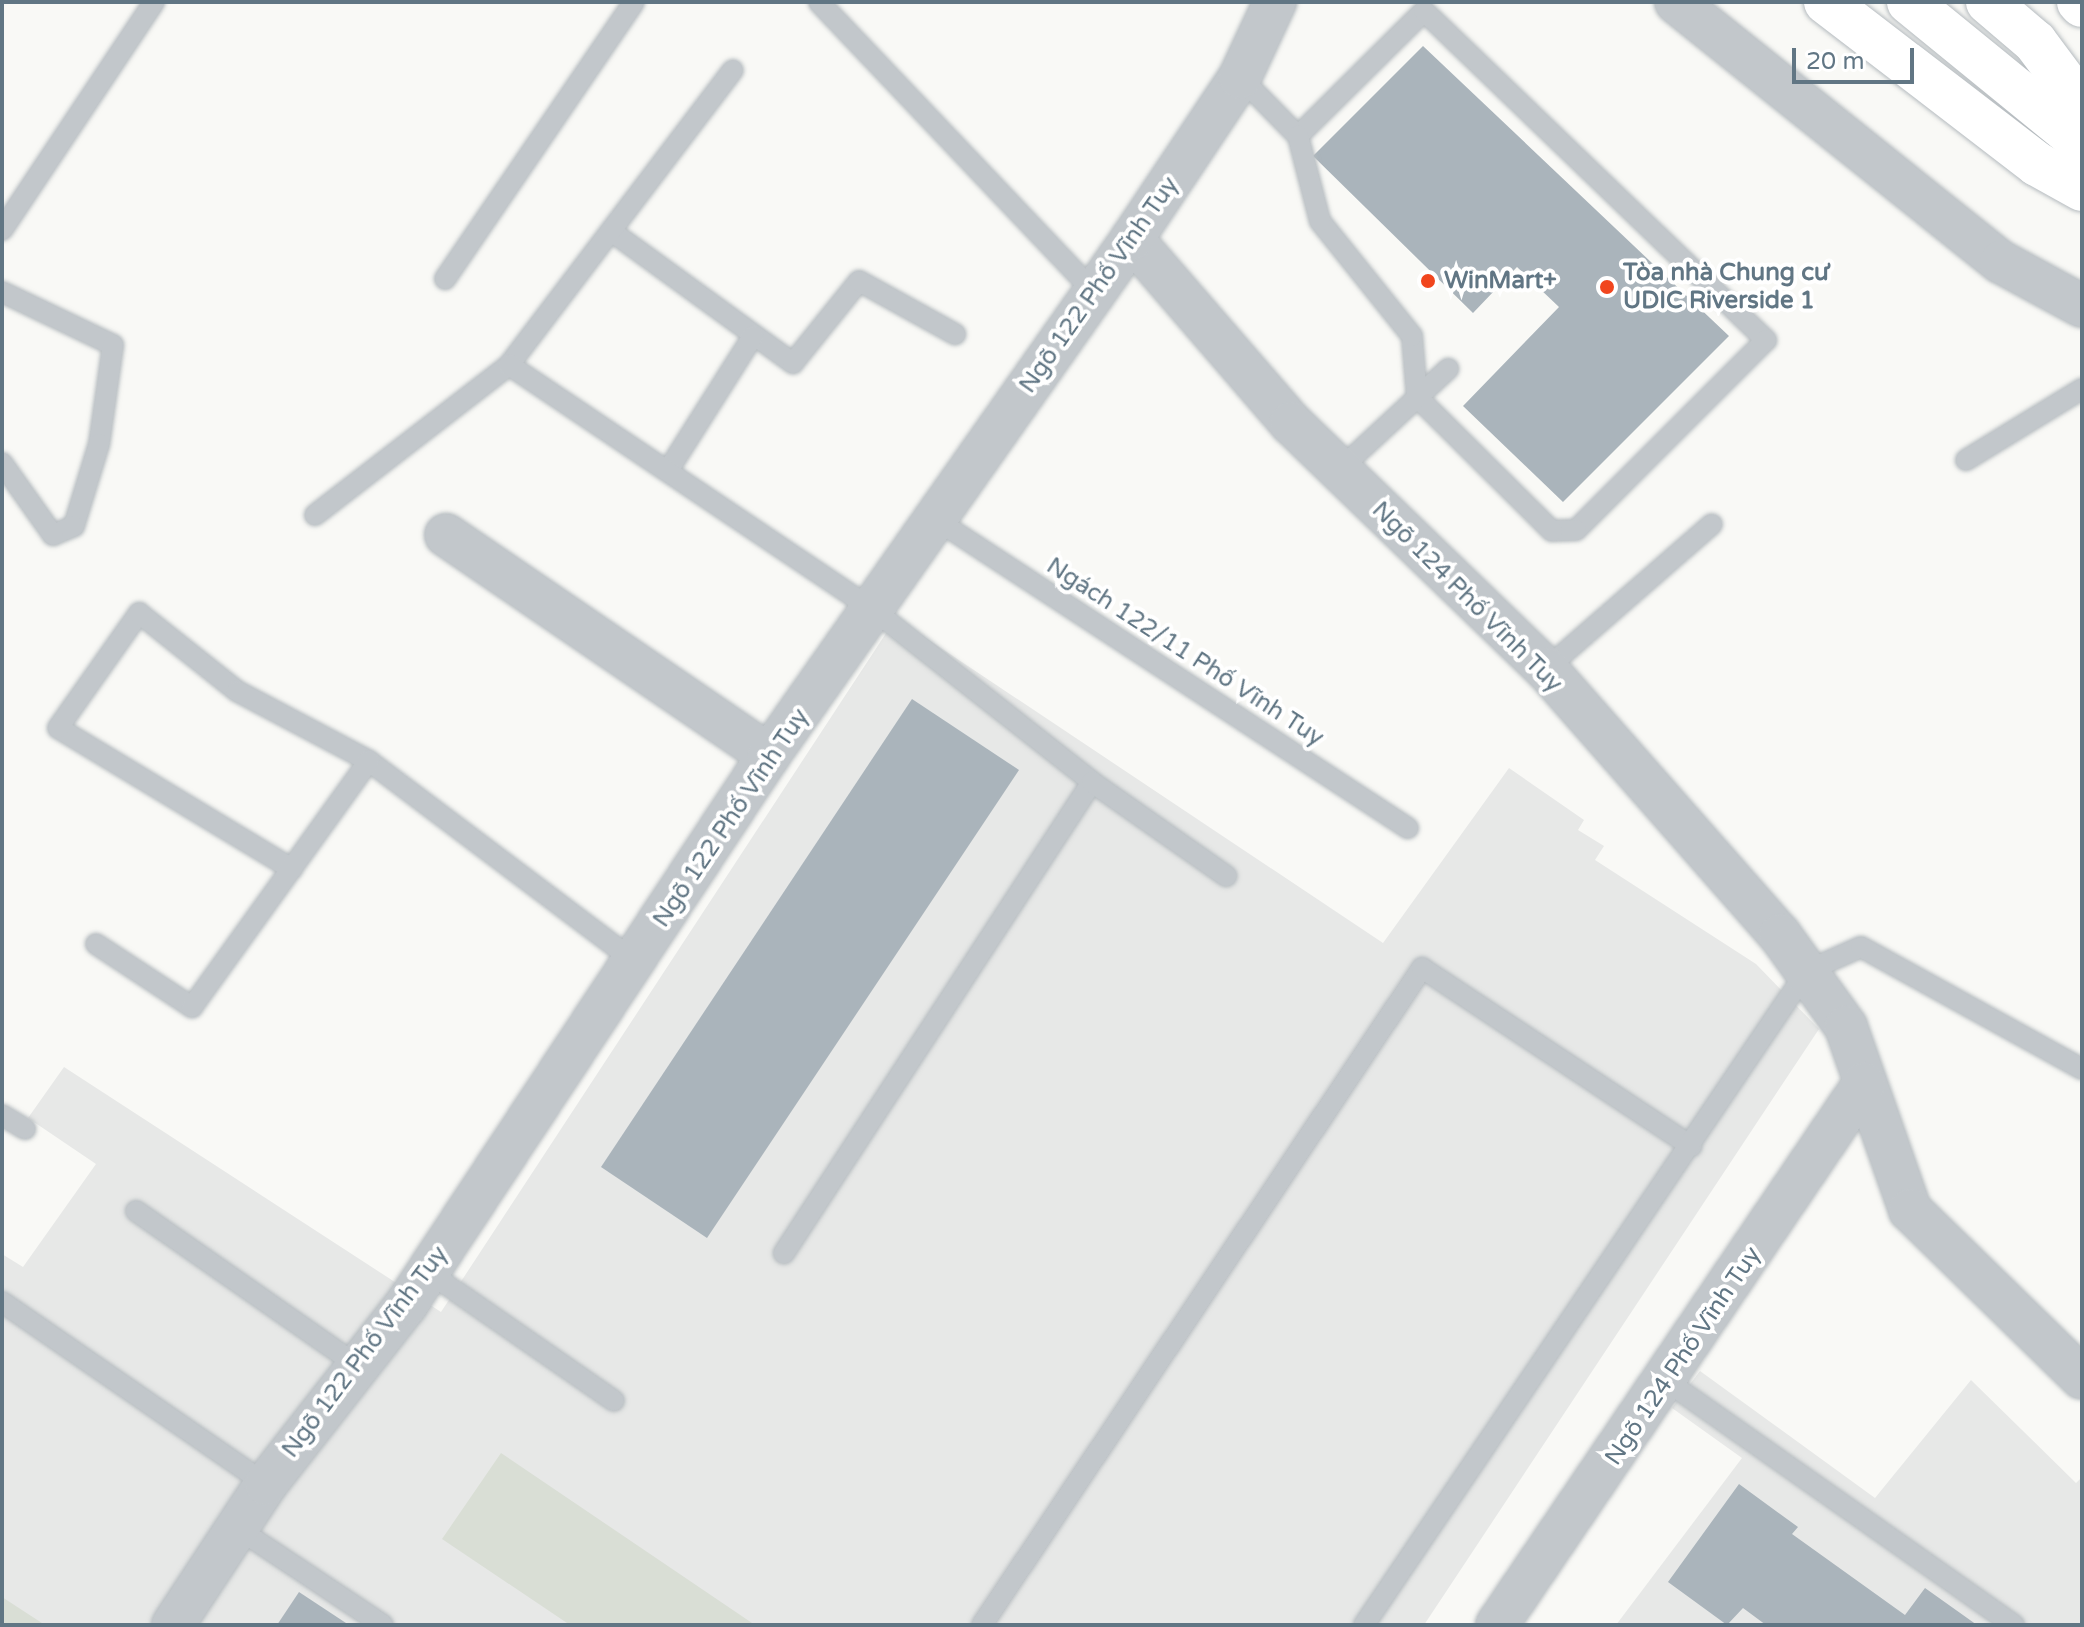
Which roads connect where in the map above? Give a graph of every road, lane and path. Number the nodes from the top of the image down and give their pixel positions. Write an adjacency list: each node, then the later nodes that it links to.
1 (154, 2): 15 (lane)
2 (634, 2): 19 (lane)
3 (819, 2): 21 (lane)
4 (1275, 2): 10 (street, Ngõ 122 Phố Vĩnh Tuy)
5 (1676, 2): 22 (street)
6 (1826, 2): 14 (main road)
7 (1909, 2): 13 (main road)
8 (1988, 2): 11 (main road)
9 (733, 70): 17 (lane)
10 (1240, 77): 12 (lane); 18 (street, Ngõ 122 Phố Vĩnh Tuy)
11 (2082, 105)
12 (1298, 136): 28 (lane); 28 (lane)
13 (2082, 143)
14 (2082, 189)
15 (10, 199): 16 (lane)
16 (2, 230)
17 (611, 231): 24 (lane); 25 (lane)
18 (1132, 239): 21 (street, Ngõ 122 Phố Vĩnh Tuy); 32 (street, Ngõ 124 Phố Vĩnh Tuy)
19 (445, 279)
20 (2, 292): 30 (lane)
21 (1095, 293): 34 (street, Ngõ 122 Phố Vĩnh Tuy)
22 (2082, 306)
23 (955, 334): 24 (lane)
24 (753, 336): 31 (lane)
25 (509, 365): 31 (lane); 33 (lane)
26 (1448, 369): 28 (lane)
27 (2082, 389): 29 (lane)
28 (1417, 397): 32 (lane)
29 (1966, 460)
30 (2, 463)
31 (669, 469): 37 (lane)
32 (1339, 470): 38 (street, Ngõ 124 Phố Vĩnh Tuy)
33 (315, 515)
34 (935, 519): 37 (street, Ngõ 122 Phố Vĩnh Tuy); 42 (lane, Ngách 122/11 Phố Vĩnh Tuy)
35 (1712, 524): 38 (lane)
36 (446, 535): 39 (street)
37 (875, 611): 39 (street, Ngõ 122 Phố Vĩnh Tuy); 41 (lane)
38 (1546, 669): 47 (street, Ngõ 124 Phố Vĩnh Tuy)
39 (769, 755): 46 (street, Ngõ 122 Phố Vĩnh Tuy)
40 (369, 761): 43 (lane); 43 (lane); 46 (lane)
41 (1092, 782): 44 (lane); 54 (lane)
42 (1408, 828)
43 (292, 869): 45 (lane)
44 (1226, 876)
45 (96, 944)
46 (636, 962): 55 (street, Ngõ 122 Phố Vĩnh Tuy)
47 (1807, 971): 48 (lane); 49 (street, Ngõ 124 Phố Vĩnh Tuy); 52 (lane)
48 (2082, 1069)
49 (1864, 1084): 58 (street, Ngõ 124 Phố Vĩnh Tuy); 59 (street, Ngõ 124 Phố Vĩnh Tuy)
50 (2, 1115): 51 (lane)
51 (25, 1129)
52 (1691, 1146): 65 (lane); 66 (lane)
53 (136, 1211): 57 (lane)
54 (784, 1253)
55 (428, 1272): 57 (street, Ngõ 122 Phố Vĩnh Tuy); 60 (lane)
56 (2, 1302): 61 (lane)
57 (357, 1365): 61 (street, Ngõ 122 Phố Vĩnh Tuy)
58 (2082, 1378)
59 (1668, 1382): 67 (street, Ngõ 124 Phố Vĩnh Tuy); 68 (lane)
60 (614, 1401)
61 (266, 1484): 62 (street, Ngõ 122 Phố Vĩnh Tuy)
62 (237, 1528): 63 (street, Ngõ 122 Phố Vĩnh Tuy); 64 (lane)
63 (173, 1625)
64 (383, 1625)
65 (982, 1625)
66 (1364, 1625)
67 (1497, 1625)
68 (2014, 1625)

